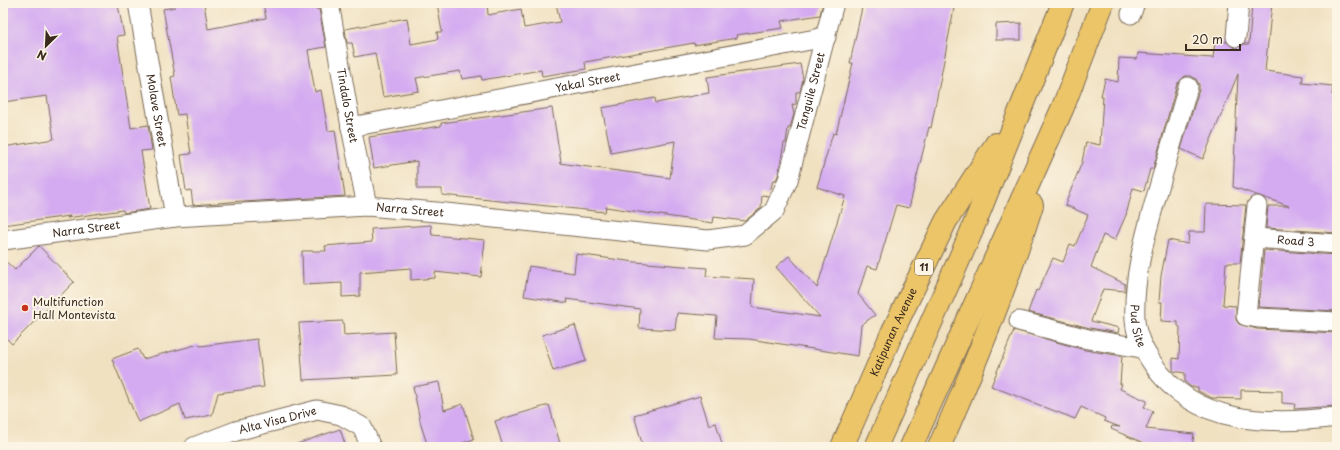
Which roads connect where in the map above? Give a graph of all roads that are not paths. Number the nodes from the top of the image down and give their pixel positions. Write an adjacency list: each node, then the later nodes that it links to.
1 (138, 3): 16 (street, Molave Street)
2 (329, 3): 12 (street, Tindalo Street)
3 (834, 3): 7 (street, Tanguile Street)
4 (1063, 3): 10 (main road, Katipunan Avenue / 11)
5 (1103, 3): 11 (main road)
6 (1239, 3): 8 (street)
7 (826, 37): 12 (street, Yakal Street); 13 (street, Tanguile Street)
8 (1236, 37)
9 (1188, 87): 22 (street, Pud Site)
10 (1026, 97): 26 (main road, Katipunan Avenue / 11); 27 (main road, Katipunan Avenue / 11)
11 (1063, 107): 28 (main road); 29 (main road)
12 (351, 127): 14 (street, Tindalo Street)
13 (788, 180): 14 (street, Narra Street)
14 (367, 206): 16 (street, Narra Street)
15 (1257, 206): 17 (street)
16 (175, 217): 18 (street, Narra Street)
17 (1255, 238): 19 (street, Road 3); 21 (street)
18 (3, 240)
19 (1337, 244)
20 (1019, 320): 22 (street)
21 (1337, 322)
22 (1141, 348): 23 (street, Pud Site)
23 (1337, 417)
24 (194, 447): 25 (street, Alta Visa Drive)
25 (371, 447)
26 (842, 447)
27 (876, 447)
28 (911, 447)
29 (939, 447)

